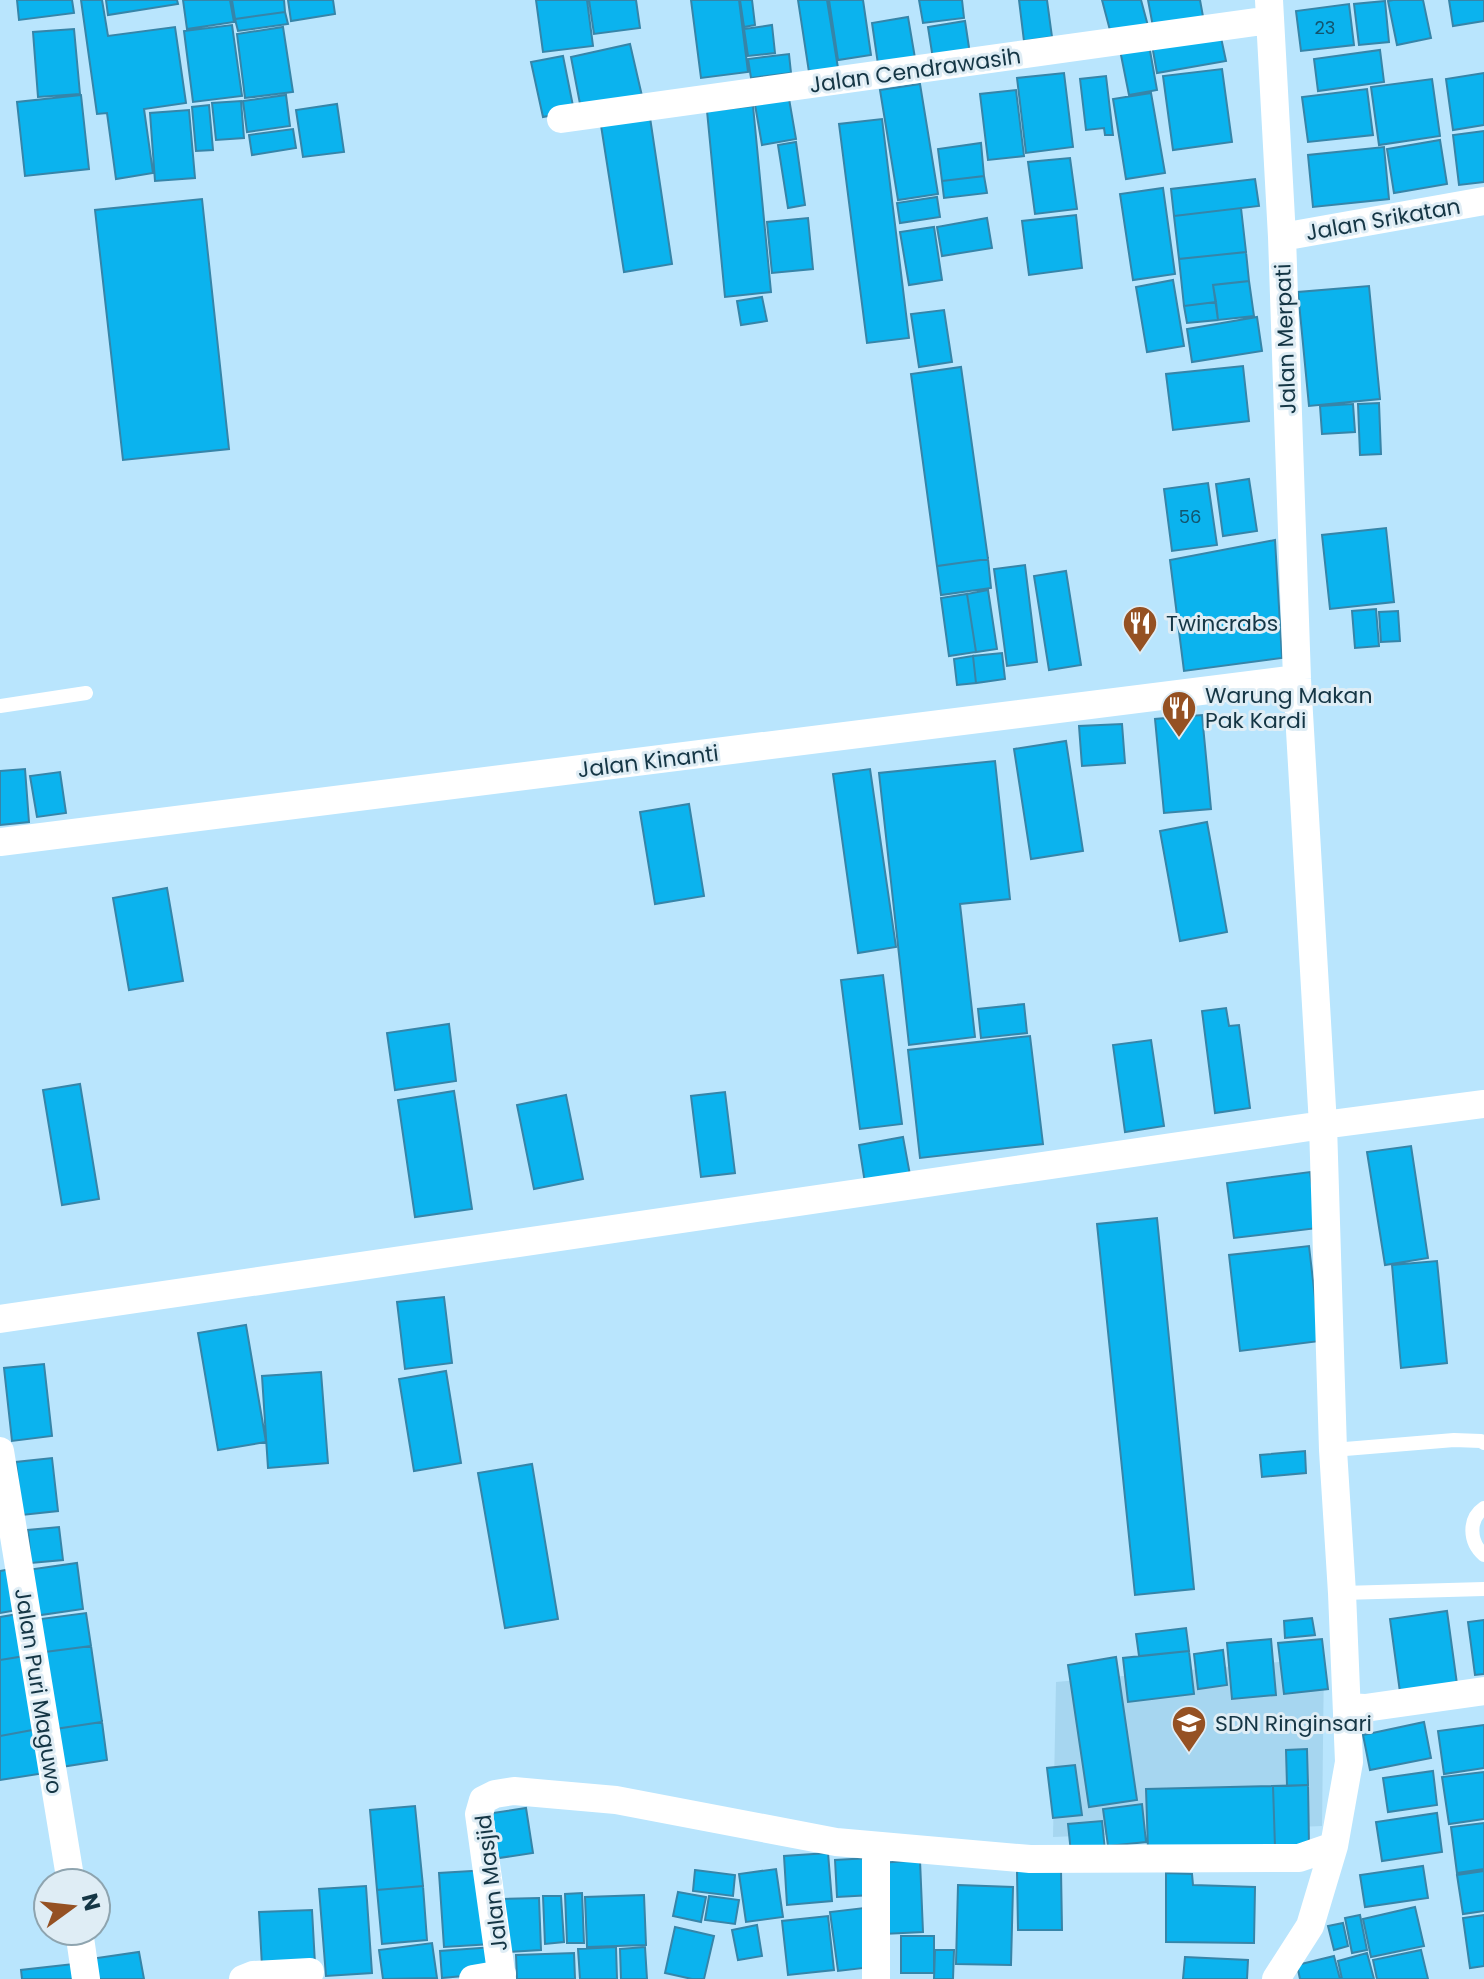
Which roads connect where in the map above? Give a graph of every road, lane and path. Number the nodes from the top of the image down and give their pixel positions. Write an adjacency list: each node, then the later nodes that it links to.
1 (1269, 10): 2 (street, Jalan Cendrawasih); 4 (street, Jalan Merpati)
2 (561, 119)
3 (1484, 201): 4 (street, Jalan Srikatan)
4 (1282, 237): 5 (street, Jalan Merpati)
5 (1297, 679): 8 (street, Jalan Kinanti); 10 (street, Jalan Merpati)
6 (86, 693): 7 (lane)
7 (0, 706)
8 (0, 842)
9 (1484, 1104): 10 (street)
10 (1323, 1125): 11 (street); 13 (street, Jalan Merpati)
11 (0, 1319)
12 (1484, 1443): 13 (lane)
13 (1333, 1450): 18 (street, Jalan Merpati)
14 (0, 1451): 23 (street, Jalan Puri Maguwo)
15 (1484, 1508): 16 (lane)
16 (1484, 1555)
17 (1484, 1589): 18 (lane)
18 (1342, 1593): 20 (street, Jalan Merpati)
19 (1484, 1691): 20 (street)
20 (1347, 1707): 22 (street, Jalan Merpati)
21 (876, 1846): 22 (street); 26 (street, Jalan Masjid); 30 (street)
22 (1334, 1846): 31 (street, Jalan Merpati)
23 (68, 1867)
24 (81, 1947): 27 (street)
25 (310, 1972): 28 (street)
26 (502, 1976): 29 (street)
27 (86, 1979)
28 (243, 1979)
29 (473, 1979)
30 (876, 1979)
31 (1276, 1979)

